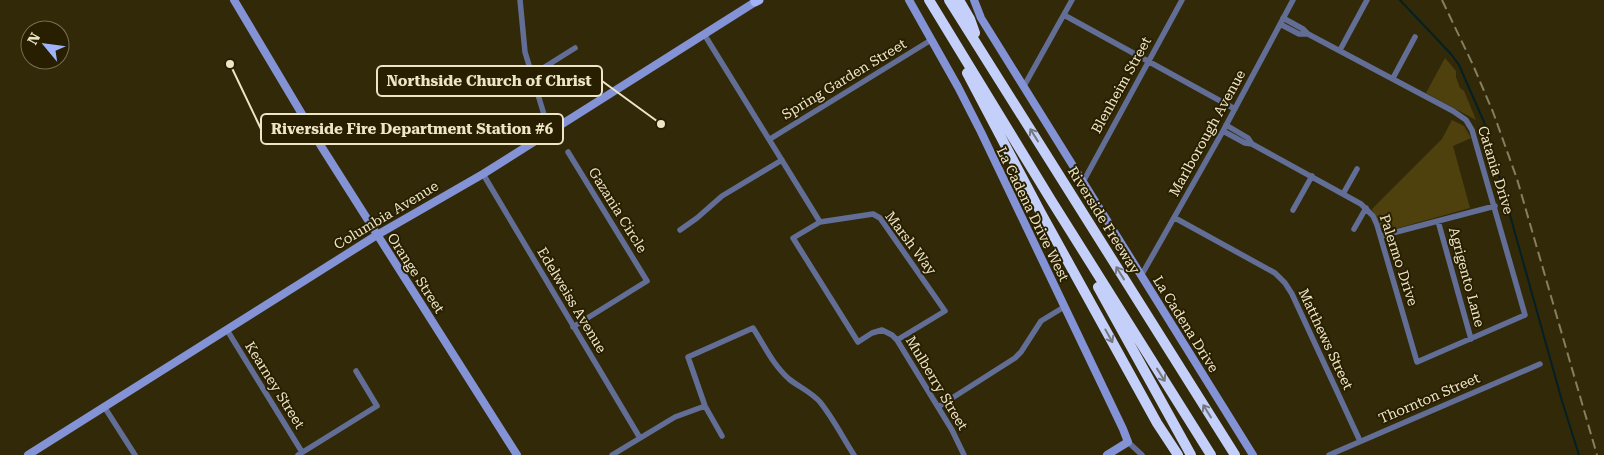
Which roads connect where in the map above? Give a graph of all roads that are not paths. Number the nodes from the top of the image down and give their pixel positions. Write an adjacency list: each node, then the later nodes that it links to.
1 (234, 0): 47 (main road, Orange Street)
2 (520, 0): 22 (street)
3 (909, 0): 17 (main road, La Cadena Drive West)
4 (929, 0): 38 (highway); 76 (highway, one-way to 76)
5 (949, 0): 20 (highway, Riverside Freeway)
6 (959, 0): 20 (highway)
7 (974, 0): 24 (main road, La Cadena Drive)
8 (1072, 0): 13 (street)
9 (1182, 0): 21 (street, Blenheim Street)
10 (1293, 0): 14 (street, Marlborough Avenue)
11 (1367, 0): 19 (street)
12 (756, 1): 15 (main road, Columbia Avenue)
13 (1064, 15): 21 (street); 24 (street)
14 (1281, 21): 19 (street, Catania Drive); 25 (street, Marlborough Avenue)
15 (704, 34): 27 (main road, Columbia Avenue); 29 (street)
16 (1415, 37): 23 (street)
17 (931, 40): 29 (street, Spring Garden Street); 51 (main road, La Cadena Drive West)
18 (575, 48): 22 (street)
19 (1340, 50): 23 (street, Catania Drive)
20 (983, 55): 67 (highway, Riverside Freeway, one-way to 20)
21 (1148, 62): 25 (street); 36 (street, Blenheim Street)
22 (532, 75): 27 (street)
23 (1393, 78): 39 (street, Catania Drive)
24 (1024, 86): 36 (main road, La Cadena Drive)
25 (1234, 109): 26 (street, Marlborough Avenue)
26 (1226, 125): 28 (street, Marlborough Avenue); 30 (street, Palermo Drive)
27 (549, 131): 34 (main road, Columbia Avenue)
28 (1223, 131): 30 (street, Palermo Drive); 42 (street, Marlborough Avenue)
29 (770, 139): 32 (street)
30 (1252, 144): 35 (street, Palermo Drive)
31 (568, 152): 52 (street, Gazania Circle)
32 (782, 160): 44 (street); 46 (street)
33 (1357, 168): 37 (street)
34 (483, 174): 47 (main road, Columbia Avenue); 52 (street, Edelweiss Avenue)
35 (1312, 176): 37 (street, Palermo Drive); 41 (street)
36 (1083, 182): 50 (main road, La Cadena Drive)
37 (1343, 194): 40 (street, Palermo Drive)
38 (1051, 200): 77 (highway); 78 (highway, one-way to 78)
39 (1494, 206): 43 (street); 54 (street, Catania Drive)
40 (1366, 208): 45 (street); 48 (street, Palermo Drive)
41 (1293, 210)
42 (1175, 218): 50 (street, Marlborough Avenue); 63 (street, Matthews Street)
43 (1438, 221): 48 (street); 54 (street, Agrigento Lane)
44 (820, 222): 49 (street, Marsh Way); 55 (street, Marsh Way)
45 (1354, 229)
46 (680, 230)
47 (377, 235): 53 (main road, Columbia Avenue); 70 (main road, Orange Street)
48 (1381, 236): 54 (street, Palermo Drive)
49 (793, 238): 55 (street, Mulberry Street)
50 (1141, 276): 79 (main road, La Cadena Drive)
51 (1064, 307): 59 (street); 64 (main road, La Cadena Drive West)
52 (573, 327): 62 (street, Edelweiss Avenue)
53 (227, 330): 60 (main road, Columbia Avenue); 66 (street, Kearney Street)
54 (1471, 339)
55 (897, 340): 59 (street, Mulberry Street)
56 (1540, 364): 63 (street, Thornton Street)
57 (356, 371): 66 (street)
58 (705, 406): 61 (street); 62 (street); 72 (street)
59 (938, 407): 73 (street, Mulberry Street)
60 (105, 408): 68 (main road, Columbia Avenue); 69 (street)
61 (722, 436)
62 (640, 438): 71 (street)
63 (1360, 441): 65 (street, Thornton Street)
64 (1128, 442): 74 (main road); 75 (street)
65 (1344, 452): 80 (street, Thornton Street)
66 (300, 454)
67 (1235, 454)
68 (28, 455)
69 (136, 455)
70 (517, 455)
71 (612, 455)
72 (854, 455)
73 (964, 455)
74 (1107, 455)
75 (1142, 455)
76 (1178, 455)
77 (1191, 455)
78 (1211, 455)
79 (1253, 455)
80 (1329, 455)

